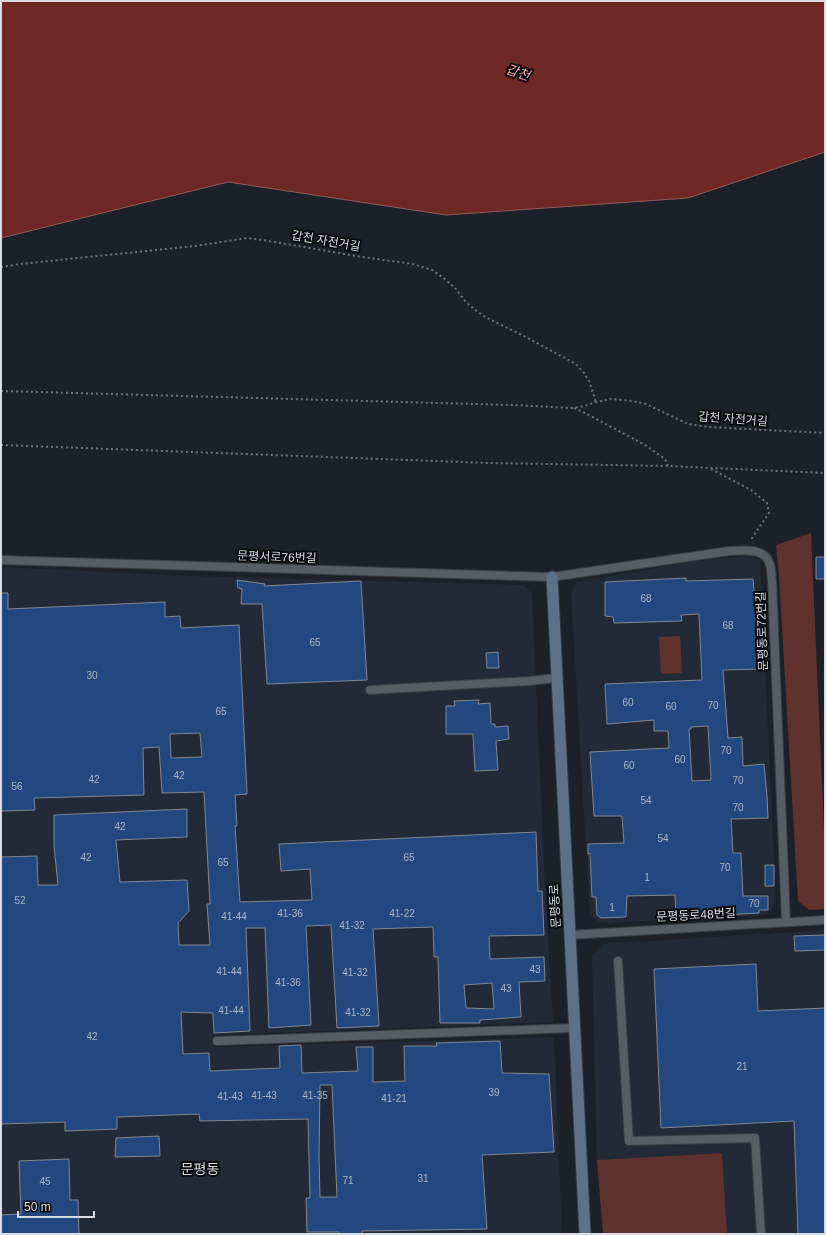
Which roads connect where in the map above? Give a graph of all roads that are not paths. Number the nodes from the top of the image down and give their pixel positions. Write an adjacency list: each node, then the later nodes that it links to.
1 (1, 560): 2 (street, 문평서로76번길)
2 (552, 577): 3 (main road, 문평동로); 6 (street, 문평동로72번길)
3 (557, 678): 4 (street); 7 (main road, 문평동로)
4 (370, 690)
5 (825, 920): 6 (street, 문평동로48번길)
6 (786, 922): 7 (street, 문평동로48번길)
7 (569, 935): 9 (main road, 문평동로)
8 (618, 961): 12 (street)
9 (574, 1028): 10 (street); 11 (main road, 문평동로)
10 (218, 1041)
11 (584, 1234)
12 (761, 1234)

